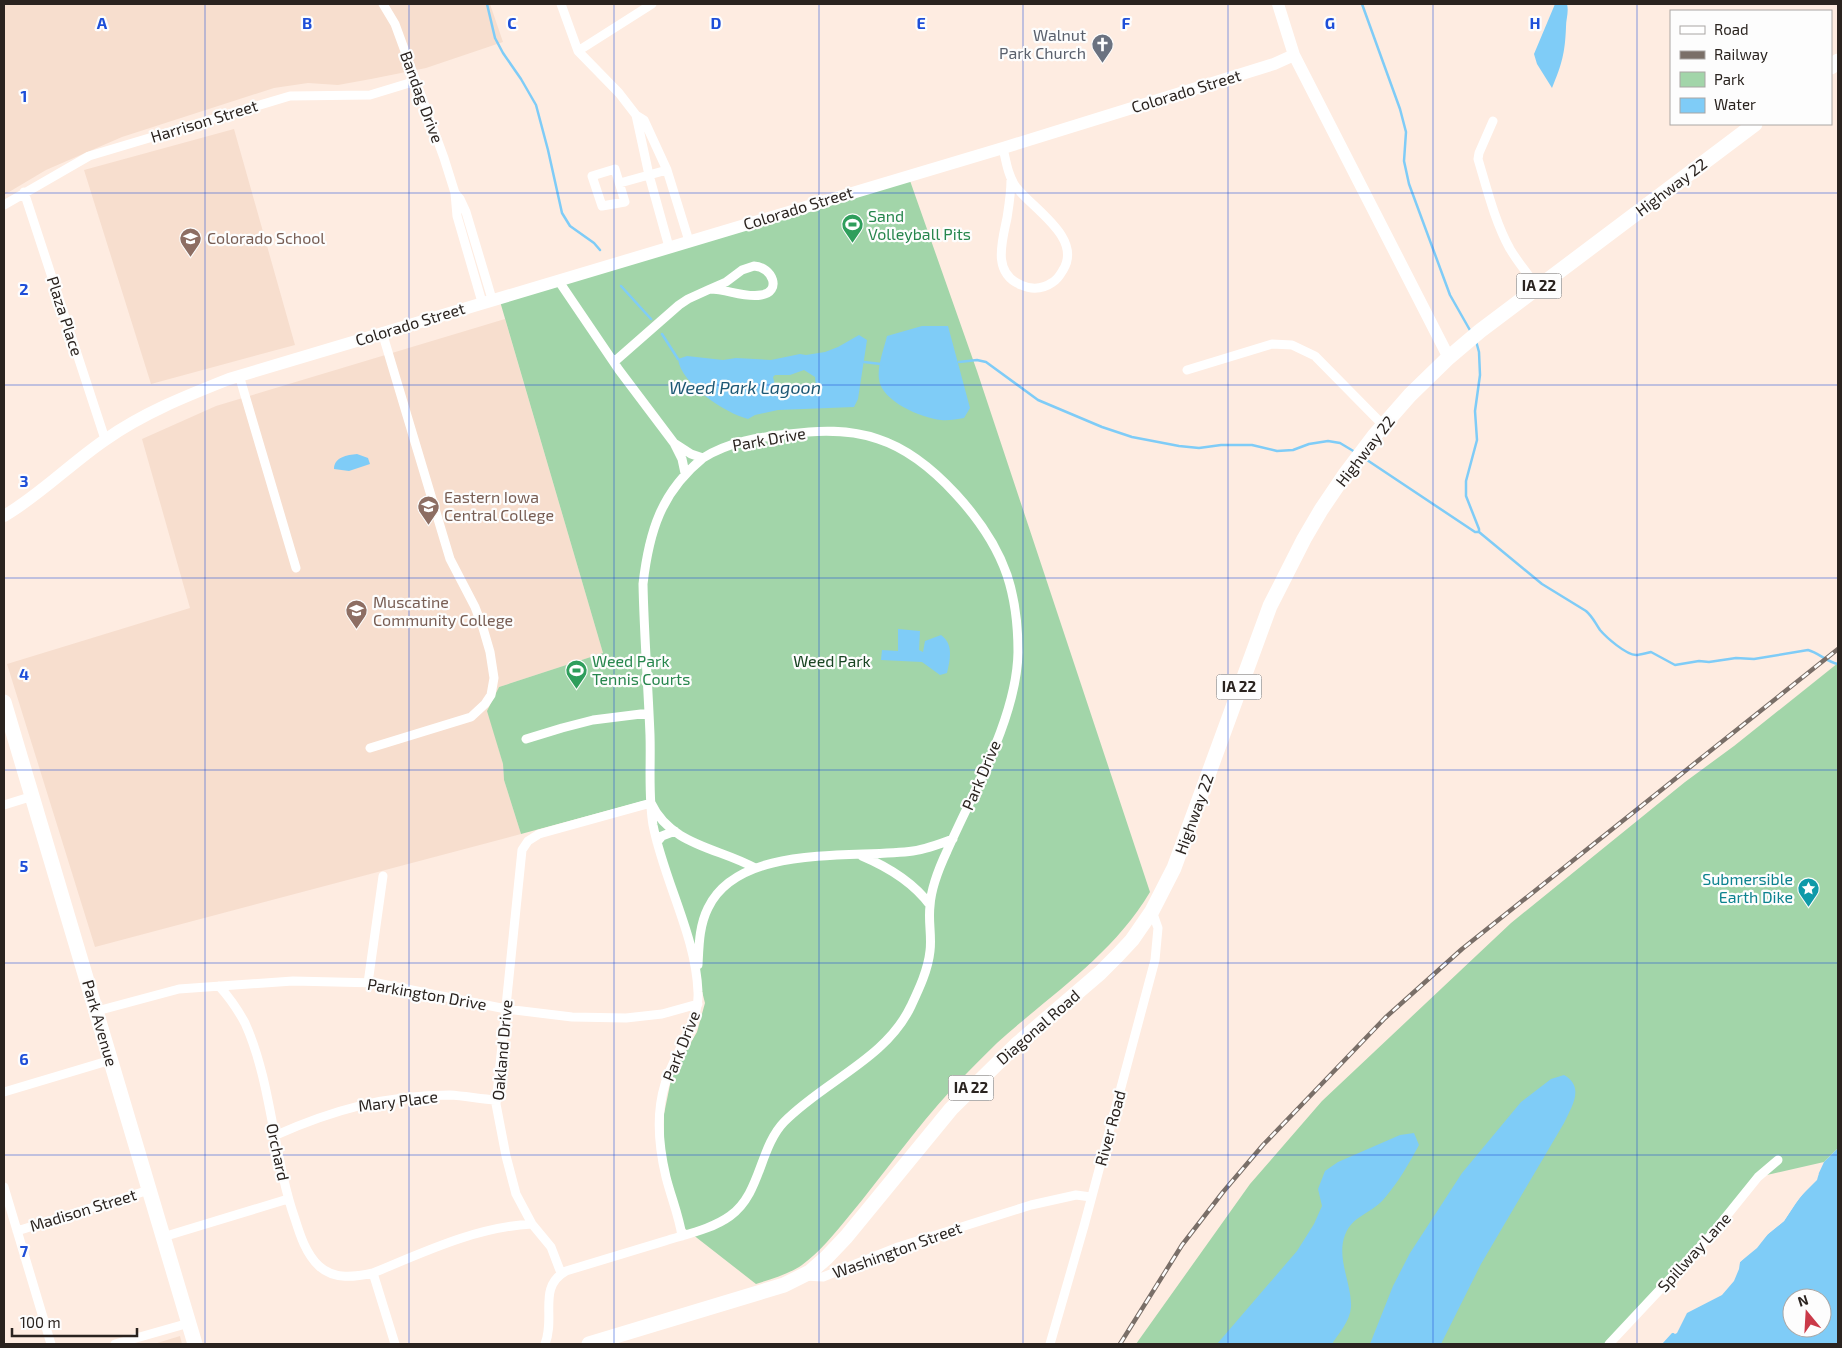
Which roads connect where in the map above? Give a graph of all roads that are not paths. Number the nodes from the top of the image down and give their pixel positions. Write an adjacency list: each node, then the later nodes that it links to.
1 (383, 4): 7 (street, Bandag Drive)
2 (561, 4): 5 (street)
3 (652, 4): 5 (street)
4 (1278, 4): 6 (street)
5 (578, 51): 8 (street)
6 (1294, 55): 11 (street, Colorado Street); 25 (street)
7 (416, 81): 16 (street, Harrison Street); 23 (street, Bandag Drive)
8 (636, 115): 12 (street); 13 (street)
9 (1493, 121): 21 (street)
10 (1754, 125): 21 (main road, Highway 22 / IA 22)
11 (1002, 148): 14 (street); 18 (street, Colorado Street)
12 (667, 170): 13 (street); 18 (street)
13 (649, 175): 15 (street); 19 (street)
14 (1011, 180): 14 (street)
15 (620, 183): 15 (street)
16 (24, 192): 17 (street, Harrison Street); 30 (street, Plaza Place)
17 (4, 205)
18 (689, 241): 19 (street, Colorado Street)
19 (669, 246): 20 (street, Colorado Street)
20 (558, 280): 23 (street, Colorado Street); 26 (street)
21 (1538, 287): 25 (main road, Highway 22 / IA 22)
22 (710, 289): 22 (street); 26 (street)
23 (487, 300): 24 (street, Colorado Street)
24 (382, 332): 28 (street, Colorado Street); 39 (street)
25 (1449, 358): 29 (main road, Highway 22 / IA 22)
26 (614, 362): 31 (street)
27 (1187, 370): 29 (street)
28 (239, 376): 30 (street, Colorado Street); 35 (street)
29 (1384, 425): 50 (main road, Highway 22 / IA 22)
30 (105, 439): 34 (street, Colorado Street)
31 (674, 443): 32 (street); 33 (street)
32 (703, 458): 33 (street, Park Drive); 44 (street, Park Drive)
33 (685, 473): 37 (street, Park Drive)
34 (4, 516)
35 (296, 568)
36 (4, 702): 40 (main road, Park Avenue)
37 (649, 713): 38 (street); 41 (street, Park Drive)
38 (526, 739)
39 (370, 748)
40 (33, 796): 42 (street); 56 (main road, Park Avenue)
41 (651, 803): 43 (street); 45 (street, Park Drive); 55 (street, Oakland Drive)
42 (4, 805)
43 (675, 831): 45 (street); 47 (street)
44 (953, 839): 46 (street); 49 (street, Park Drive)
45 (657, 842): 51 (street, Park Drive)
46 (857, 854): 47 (street); 49 (street)
47 (755, 868): 51 (street)
48 (383, 876): 52 (street)
49 (930, 905): 68 (street, Park Drive)
50 (1152, 911): 64 (street, River Road); 72 (main road, Diagonal Road / IA 22)
51 (697, 972): 54 (street, Park Drive)
52 (368, 983): 53 (street, Parkington Drive); 55 (street, Parkington Drive)
53 (219, 986): 56 (street, Parkington Drive); 60 (street, Orchard)
54 (698, 1004): 55 (street, Parkington Drive); 68 (street, Park Drive)
55 (506, 1009): 59 (street, Oakland Drive)
56 (97, 1011): 57 (main road, Park Avenue)
57 (111, 1060): 58 (street); 63 (main road, Park Avenue)
58 (4, 1092)
59 (496, 1100): 60 (street, Mary Place); 66 (street, Oakland Drive)
60 (274, 1136): 65 (street, Orchard)
61 (1778, 1160): 81 (street, Spillway Lane)
62 (4, 1187): 67 (street)
63 (149, 1190): 67 (street, Madison Street); 69 (main road, Park Avenue)
64 (1091, 1197): 72 (street, Washington Street); 80 (street, River Road)
65 (288, 1200): 69 (street); 70 (street, Orchard)
66 (532, 1224): 70 (street, Orchard); 71 (street, Oakland Drive)
67 (17, 1231): 74 (street)
68 (682, 1236): 71 (street, Park Drive)
69 (163, 1237): 73 (main road, Park Avenue)
70 (373, 1273): 77 (street)
71 (561, 1274): 78 (street)
72 (802, 1276): 79 (main road, Washington Street / IA 22)
73 (189, 1323): 75 (street); 76 (main road, Park Avenue)
74 (51, 1344)
75 (115, 1344)
76 (195, 1344)
77 (395, 1344)
78 (545, 1344)
79 (589, 1344)
80 (1050, 1344)
81 (1609, 1344)

